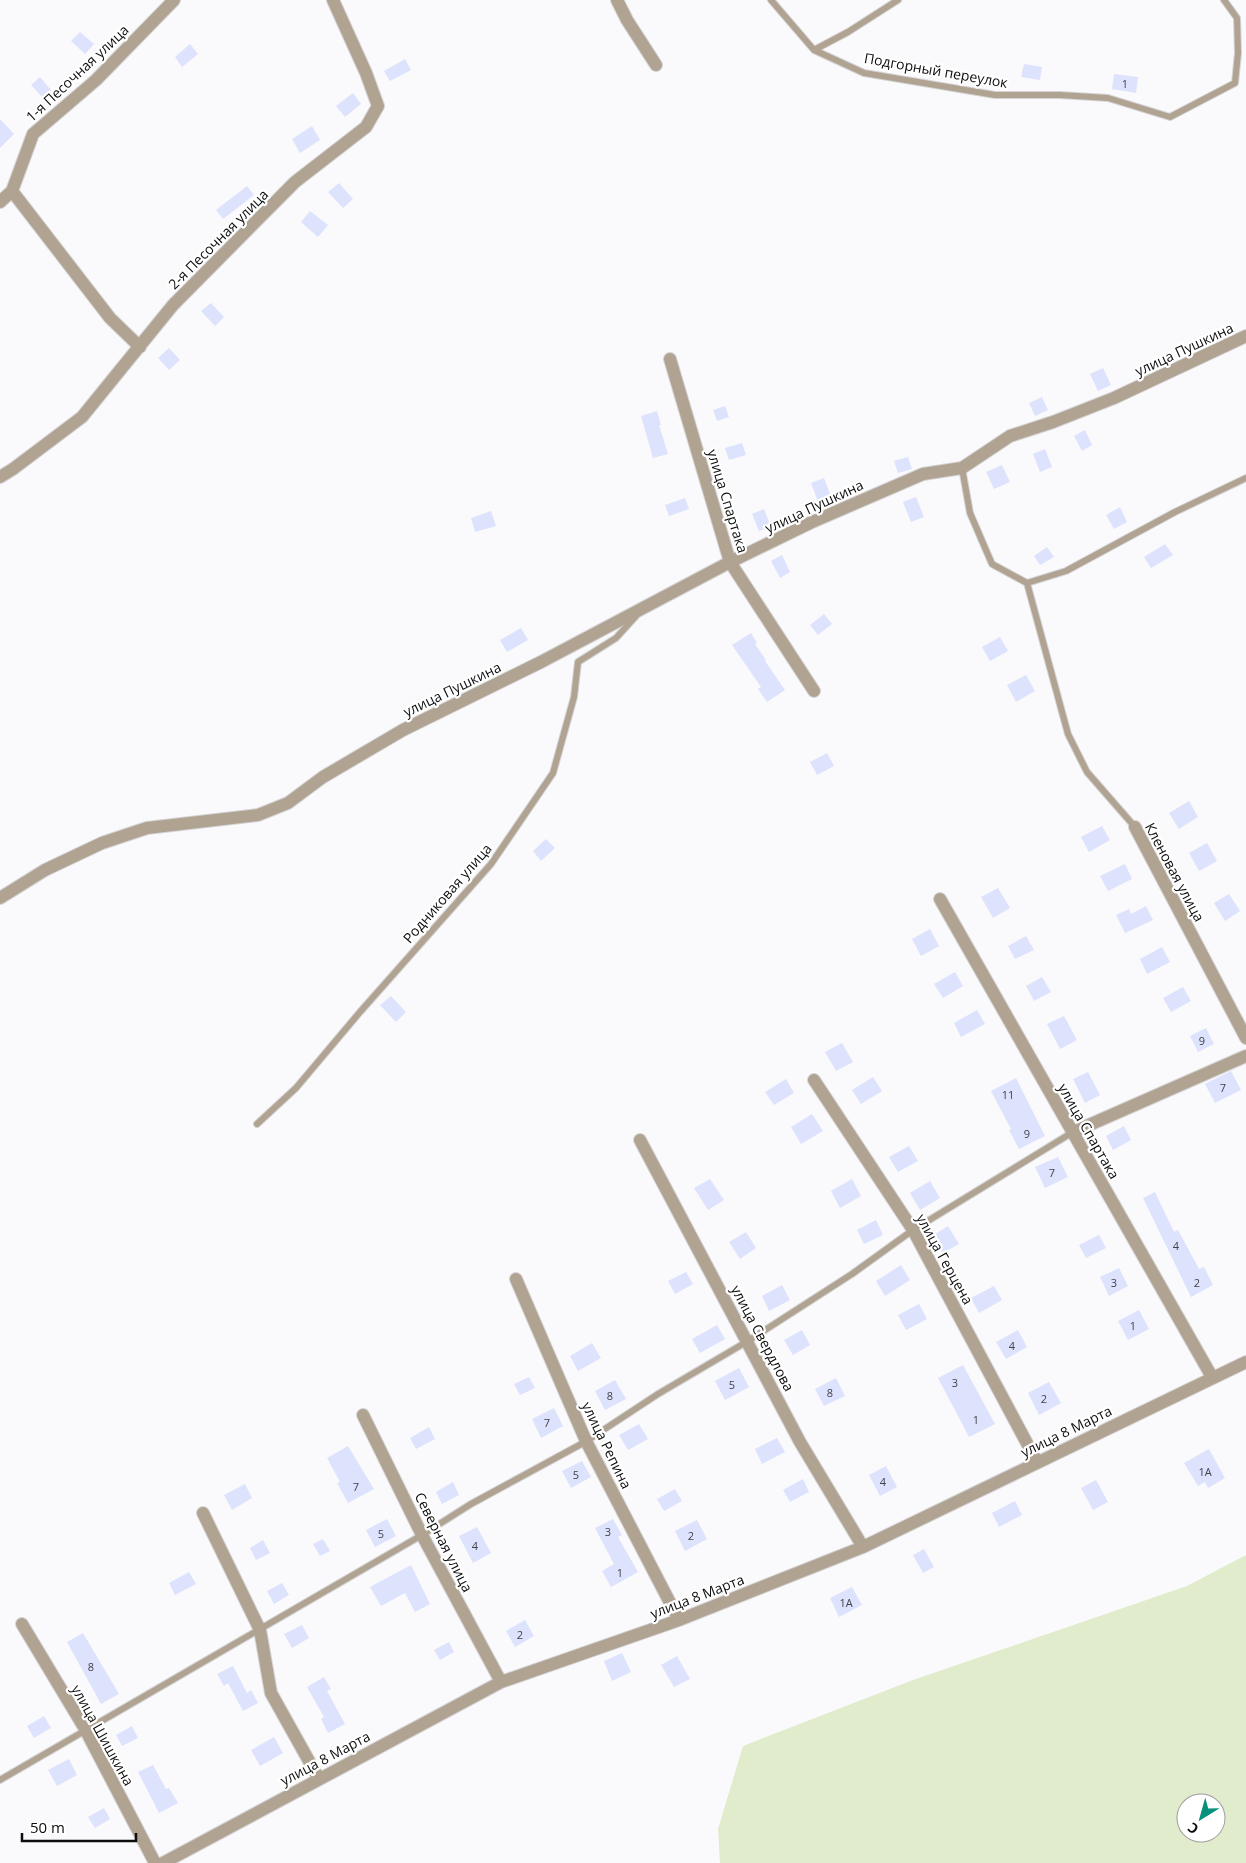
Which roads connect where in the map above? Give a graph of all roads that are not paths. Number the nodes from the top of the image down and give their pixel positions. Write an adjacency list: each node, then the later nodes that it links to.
1 (174, 0): 9 (street, 1-я Песочная улица)
2 (333, 0): 12 (street, 2-я Песочная улица)
3 (617, 0): 8 (street)
4 (770, 0): 7 (lane, Подгорный переулок)
5 (898, 0): 7 (lane)
6 (1224, 0): 7 (lane, Подгорный переулок)
7 (814, 50)
8 (656, 65)
9 (12, 190): 10 (street, 1-я Песочная улица); 12 (street)
10 (0, 202)
11 (1246, 336): 14 (street, улица Пушкина)
12 (140, 347): 15 (street, 2-я Песочная улица)
13 (670, 359): 17 (street, улица Спартака)
14 (962, 468): 17 (street, улица Пушкина); 18 (lane)
15 (0, 476)
16 (1246, 478): 18 (lane)
17 (730, 562): 19 (street, улица Пушкина); 20 (street, улица Спартака)
18 (1027, 583): 21 (lane, Кленовая улица)
19 (642, 608): 22 (street, улица Пушкина); 27 (lane, Родниковая улица)
20 (814, 691)
21 (1135, 827): 24 (street, Кленовая улица)
22 (0, 898)
23 (940, 899): 28 (street, улица Спартака)
24 (1246, 1038)
25 (1246, 1056): 28 (street)
26 (814, 1080): 30 (street, улица Герцена)
27 (258, 1124)
28 (1073, 1132): 30 (lane); 34 (street, улица Спартака)
29 (640, 1140): 32 (street, улица Свердлова)
30 (913, 1230): 32 (lane); 37 (street, улица Герцена)
31 (516, 1279): 36 (street, улица Репина)
32 (748, 1341): 36 (lane); 40 (street, улица Свердлова)
33 (1246, 1362): 34 (street, улица 8 Марта)
34 (1212, 1377): 37 (street, улица 8 Марта)
35 (363, 1415): 39 (street, Северная улица)
36 (586, 1441): 39 (lane); 41 (street, улица Репина)
37 (1037, 1462): 40 (street, улица 8 Марта)
38 (203, 1513): 43 (street)
39 (422, 1535): 43 (lane); 44 (street, Северная улица)
40 (863, 1547): 41 (street, улица 8 Марта)
41 (680, 1620): 44 (street, улица 8 Марта)
42 (22, 1624): 45 (street, улица Шишкина)
43 (260, 1630): 45 (lane); 46 (street)
44 (501, 1682): 46 (street, улица 8 Марта)
45 (85, 1729): 47 (lane); 48 (street, улица Шишкина)
46 (319, 1778): 49 (street, улица 8 Марта)
47 (0, 1780)
48 (155, 1863)
49 (163, 1863)

